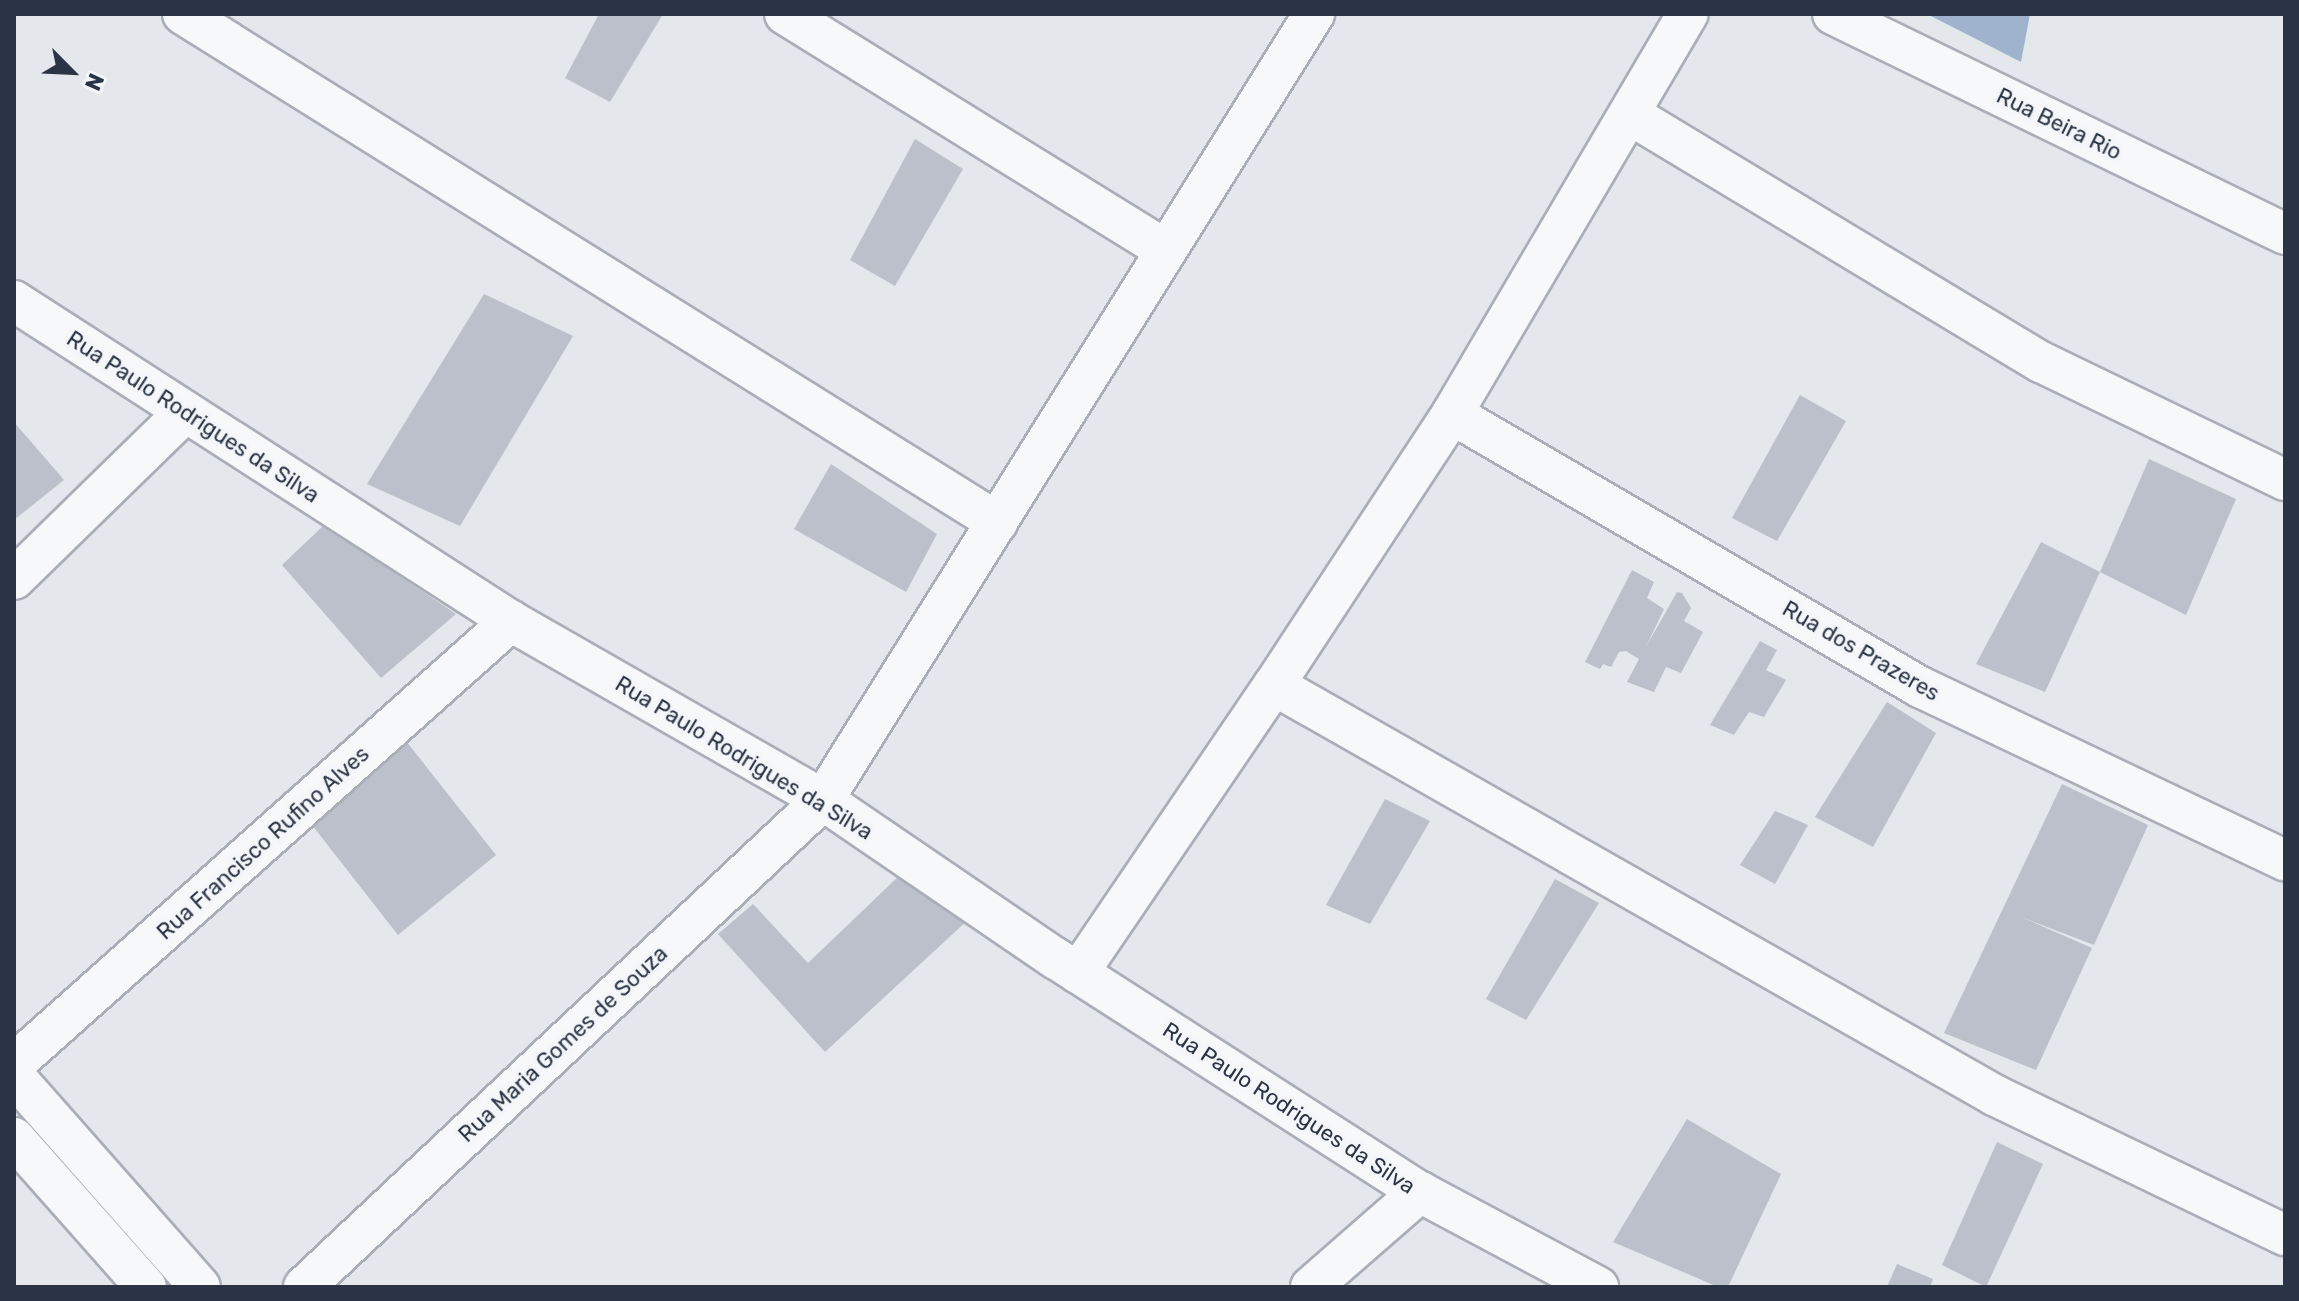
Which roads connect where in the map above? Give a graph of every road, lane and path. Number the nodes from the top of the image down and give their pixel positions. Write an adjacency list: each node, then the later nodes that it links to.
1 (183, 14): 13 (street)
2 (785, 14): 8 (street)
3 (1314, 14): 8 (street, Rua Maria Gomes de Souza)
4 (1688, 14): 6 (street)
5 (1833, 14): 7 (street, Rua Beira Rio)
6 (1631, 115): 11 (street); 12 (street)
7 (2285, 234)
8 (1166, 250): 13 (street, Rua Maria Gomes de Souza)
9 (14, 301): 10 (street, Rua Paulo Rodrigues da Silva)
10 (185, 412): 14 (street); 15 (street, Rua Paulo Rodrigues da Silva)
11 (1452, 414): 16 (street); 18 (street, Rua dos Prazeres)
12 (2285, 480)
13 (997, 522): 17 (street, Rua Maria Gomes de Souza)
14 (14, 579)
15 (511, 621): 17 (street, Rua Paulo Rodrigues da Silva); 20 (street, Rua Francisco Rufino Alves)
16 (1274, 685): 19 (street); 24 (street)
17 (823, 800): 19 (street, Rua Paulo Rodrigues da Silva); 27 (street, Rua Maria Gomes de Souza)
18 (2285, 860)
19 (1078, 973): 23 (street, Rua Paulo Rodrigues da Silva)
20 (14, 1064)
21 (14, 1076): 26 (street)
22 (14, 1138): 25 (street)
23 (1420, 1192): 28 (street); 29 (street, Rua Paulo Rodrigues da Silva)
24 (2285, 1235)
25 (146, 1287)
26 (200, 1287)
27 (304, 1287)
28 (1311, 1287)
29 (1598, 1287)

